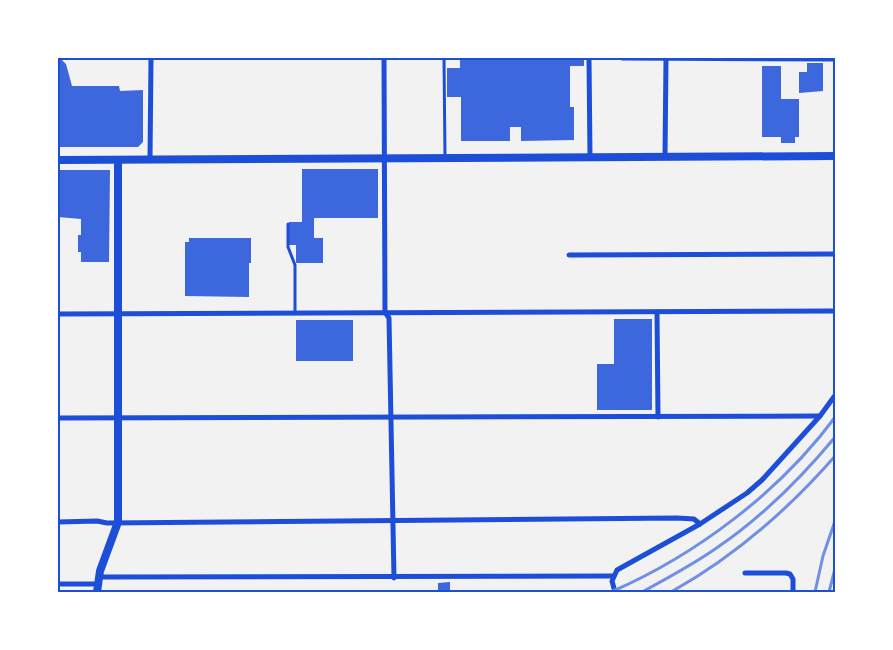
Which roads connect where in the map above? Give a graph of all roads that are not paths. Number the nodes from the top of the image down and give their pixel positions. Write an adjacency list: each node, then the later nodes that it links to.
1 (151, 58): 15 (street)
2 (384, 58): 9 (street)
3 (444, 58): 11 (lane)
4 (589, 58): 12 (street)
5 (622, 58): 6 (street)
6 (666, 59): 7 (street); 10 (street)
7 (836, 59)
8 (836, 156): 10 (street)
9 (384, 157): 11 (street); 15 (street); 21 (street)
10 (665, 157): 12 (street)
11 (445, 158): 12 (street)
12 (590, 158)
13 (58, 160): 14 (street)
14 (118, 160): 15 (street); 24 (street)
15 (150, 160)
16 (288, 224): 20 (lane)
17 (836, 254): 18 (street)
18 (569, 255)
19 (836, 311): 22 (street)
20 (296, 312): 21 (street); 24 (street)
21 (385, 312): 22 (street); 29 (street)
22 (657, 312): 30 (street)
23 (58, 314): 24 (street)
24 (118, 314): 28 (street)
25 (836, 394): 26 (street)
26 (820, 416): 30 (street); 34 (street)
27 (58, 418): 28 (street)
28 (118, 418): 29 (street); 33 (street)
29 (390, 418): 30 (street); 31 (street)
30 (658, 418)
31 (392, 520): 33 (street); 34 (street); 37 (street)
32 (58, 522): 33 (street)
33 (118, 522): 38 (street)
34 (700, 524): 36 (street)
35 (745, 573): 42 (street)
36 (613, 576): 37 (street); 41 (street)
37 (394, 578): 38 (street)
38 (98, 581): 39 (street); 40 (street)
39 (58, 584)
40 (97, 592)
41 (615, 592)
42 (793, 592)

